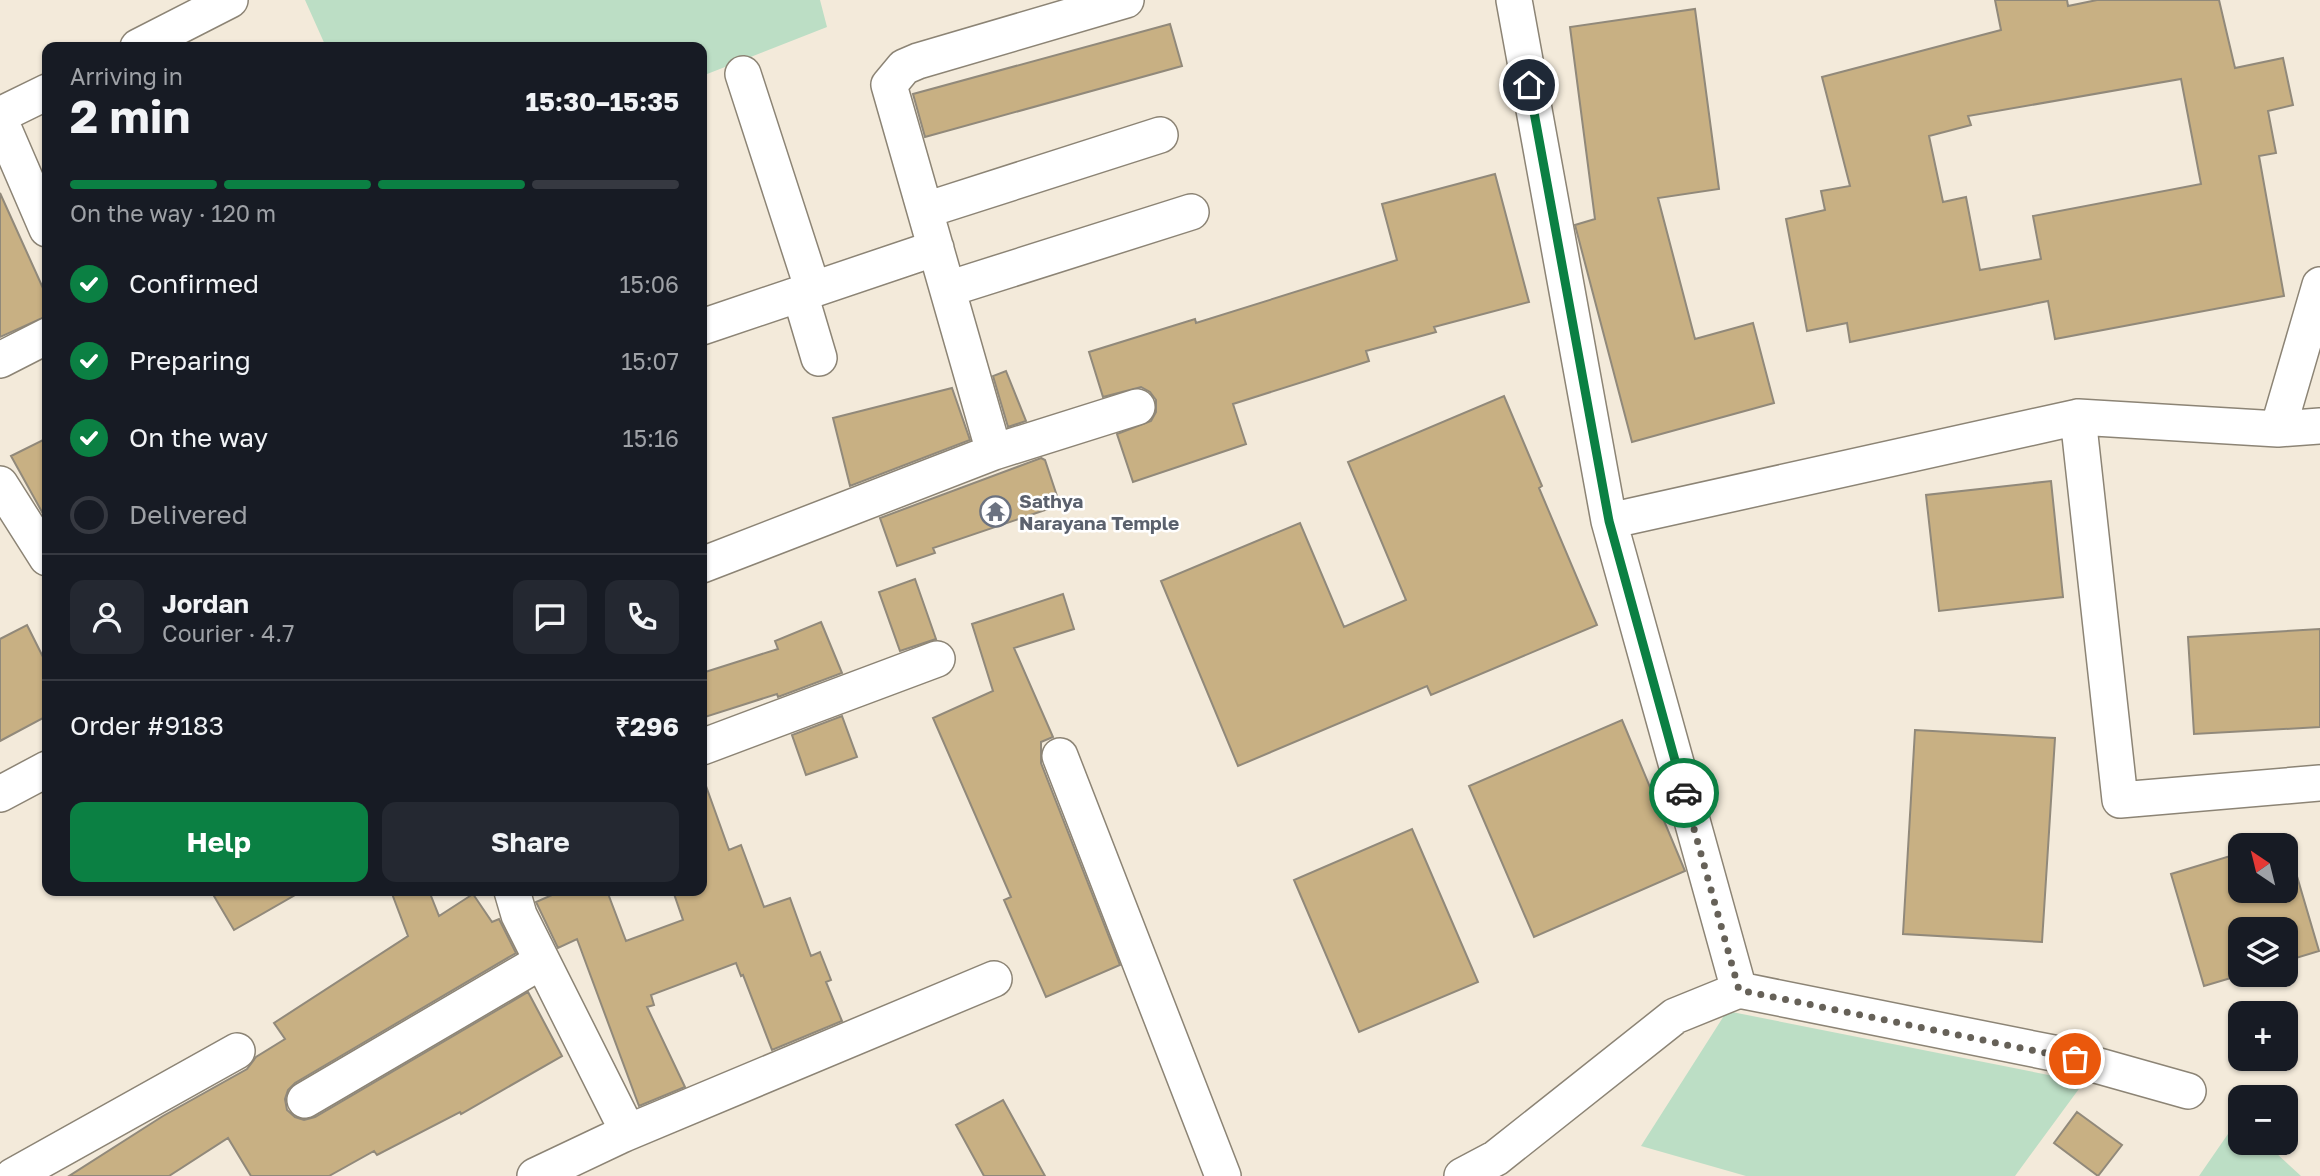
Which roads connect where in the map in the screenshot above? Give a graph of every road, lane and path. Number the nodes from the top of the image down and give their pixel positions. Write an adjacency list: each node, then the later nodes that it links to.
1 (230, 0): 4 (street)
2 (1126, 0): 9 (street)
3 (1521, 1): 26 (street)
4 (148, 42)
5 (743, 74): 15 (street)
6 (42, 95): 7 (street)
7 (0, 117): 11 (street)
8 (1160, 135): 9 (street)
9 (926, 210): 12 (street)
10 (1191, 212): 14 (street)
11 (42, 217)
12 (936, 248): 14 (street); 15 (street)
13 (2320, 285): 23 (street)
14 (948, 289): 24 (street)
15 (806, 292): 16 (street); 18 (street)
16 (707, 317)
17 (42, 339): 19 (street)
18 (819, 358)
19 (0, 360)
20 (1137, 407): 24 (street)
21 (2078, 417): 23 (street); 26 (street); 33 (street)
22 (2320, 426): 23 (street)
23 (2278, 429)
24 (993, 452): 28 (street)
25 (0, 484): 27 (street)
26 (1609, 521): 38 (street)
27 (42, 550)
28 (707, 563)
29 (937, 659): 30 (street)
30 (707, 745)
31 (1060, 756): 45 (street)
32 (42, 772): 34 (street)
33 (2320, 783)
34 (0, 794)
35 (513, 896): 36 (street)
36 (542, 961): 41 (street); 42 (street)
37 (994, 979): 42 (street)
38 (1739, 990): 40 (street); 46 (street)
39 (237, 1051): 43 (street)
40 (2188, 1091)
41 (305, 1100)
42 (619, 1136): 44 (street)
43 (13, 1176)
44 (536, 1176)
45 (1223, 1176)
46 (1462, 1176)

